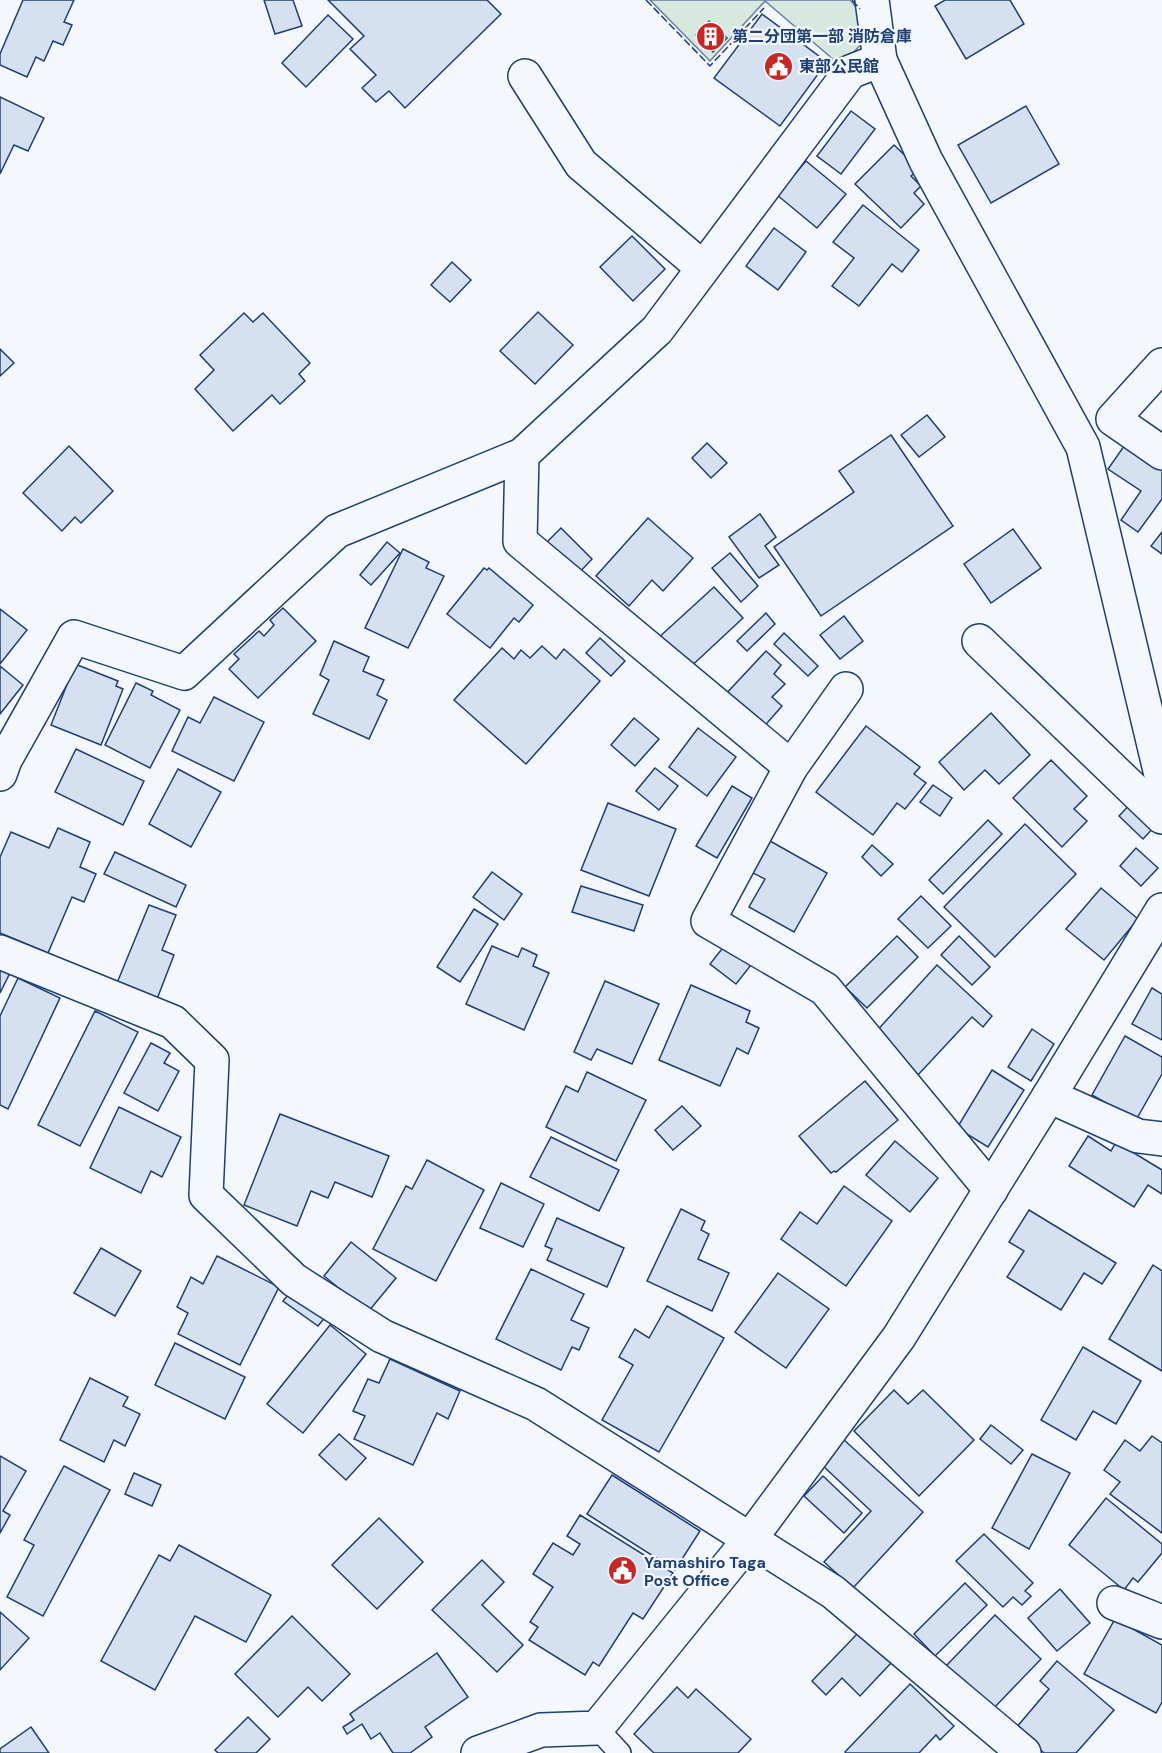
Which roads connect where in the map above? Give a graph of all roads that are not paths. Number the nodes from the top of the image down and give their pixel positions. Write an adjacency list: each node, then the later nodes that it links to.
1 (872, 0): 2 (street)
2 (880, 60): 4 (street); 7 (street)
3 (525, 76): 4 (street)
4 (703, 268): 9 (street)
5 (1162, 365): 6 (street)
6 (1113, 419): 7 (street); 8 (street)
7 (1083, 447): 14 (street)
8 (1162, 453)
9 (522, 455): 12 (street); 13 (street)
10 (979, 640): 15 (street)
11 (846, 689): 12 (street)
12 (791, 767): 20 (street)
13 (0, 774)
14 (1162, 779)
15 (1162, 817)
16 (1162, 910): 18 (street)
17 (0, 952): 21 (street)
18 (1049, 1096): 19 (street); 20 (street)
19 (1162, 1139)
20 (991, 1190): 21 (street)
21 (750, 1539): 24 (street); 27 (street)
22 (1114, 1603): 23 (street)
23 (1162, 1622)
24 (597, 1728): 25 (street); 26 (lane)
25 (478, 1753)
26 (620, 1753)
27 (1024, 1753)

